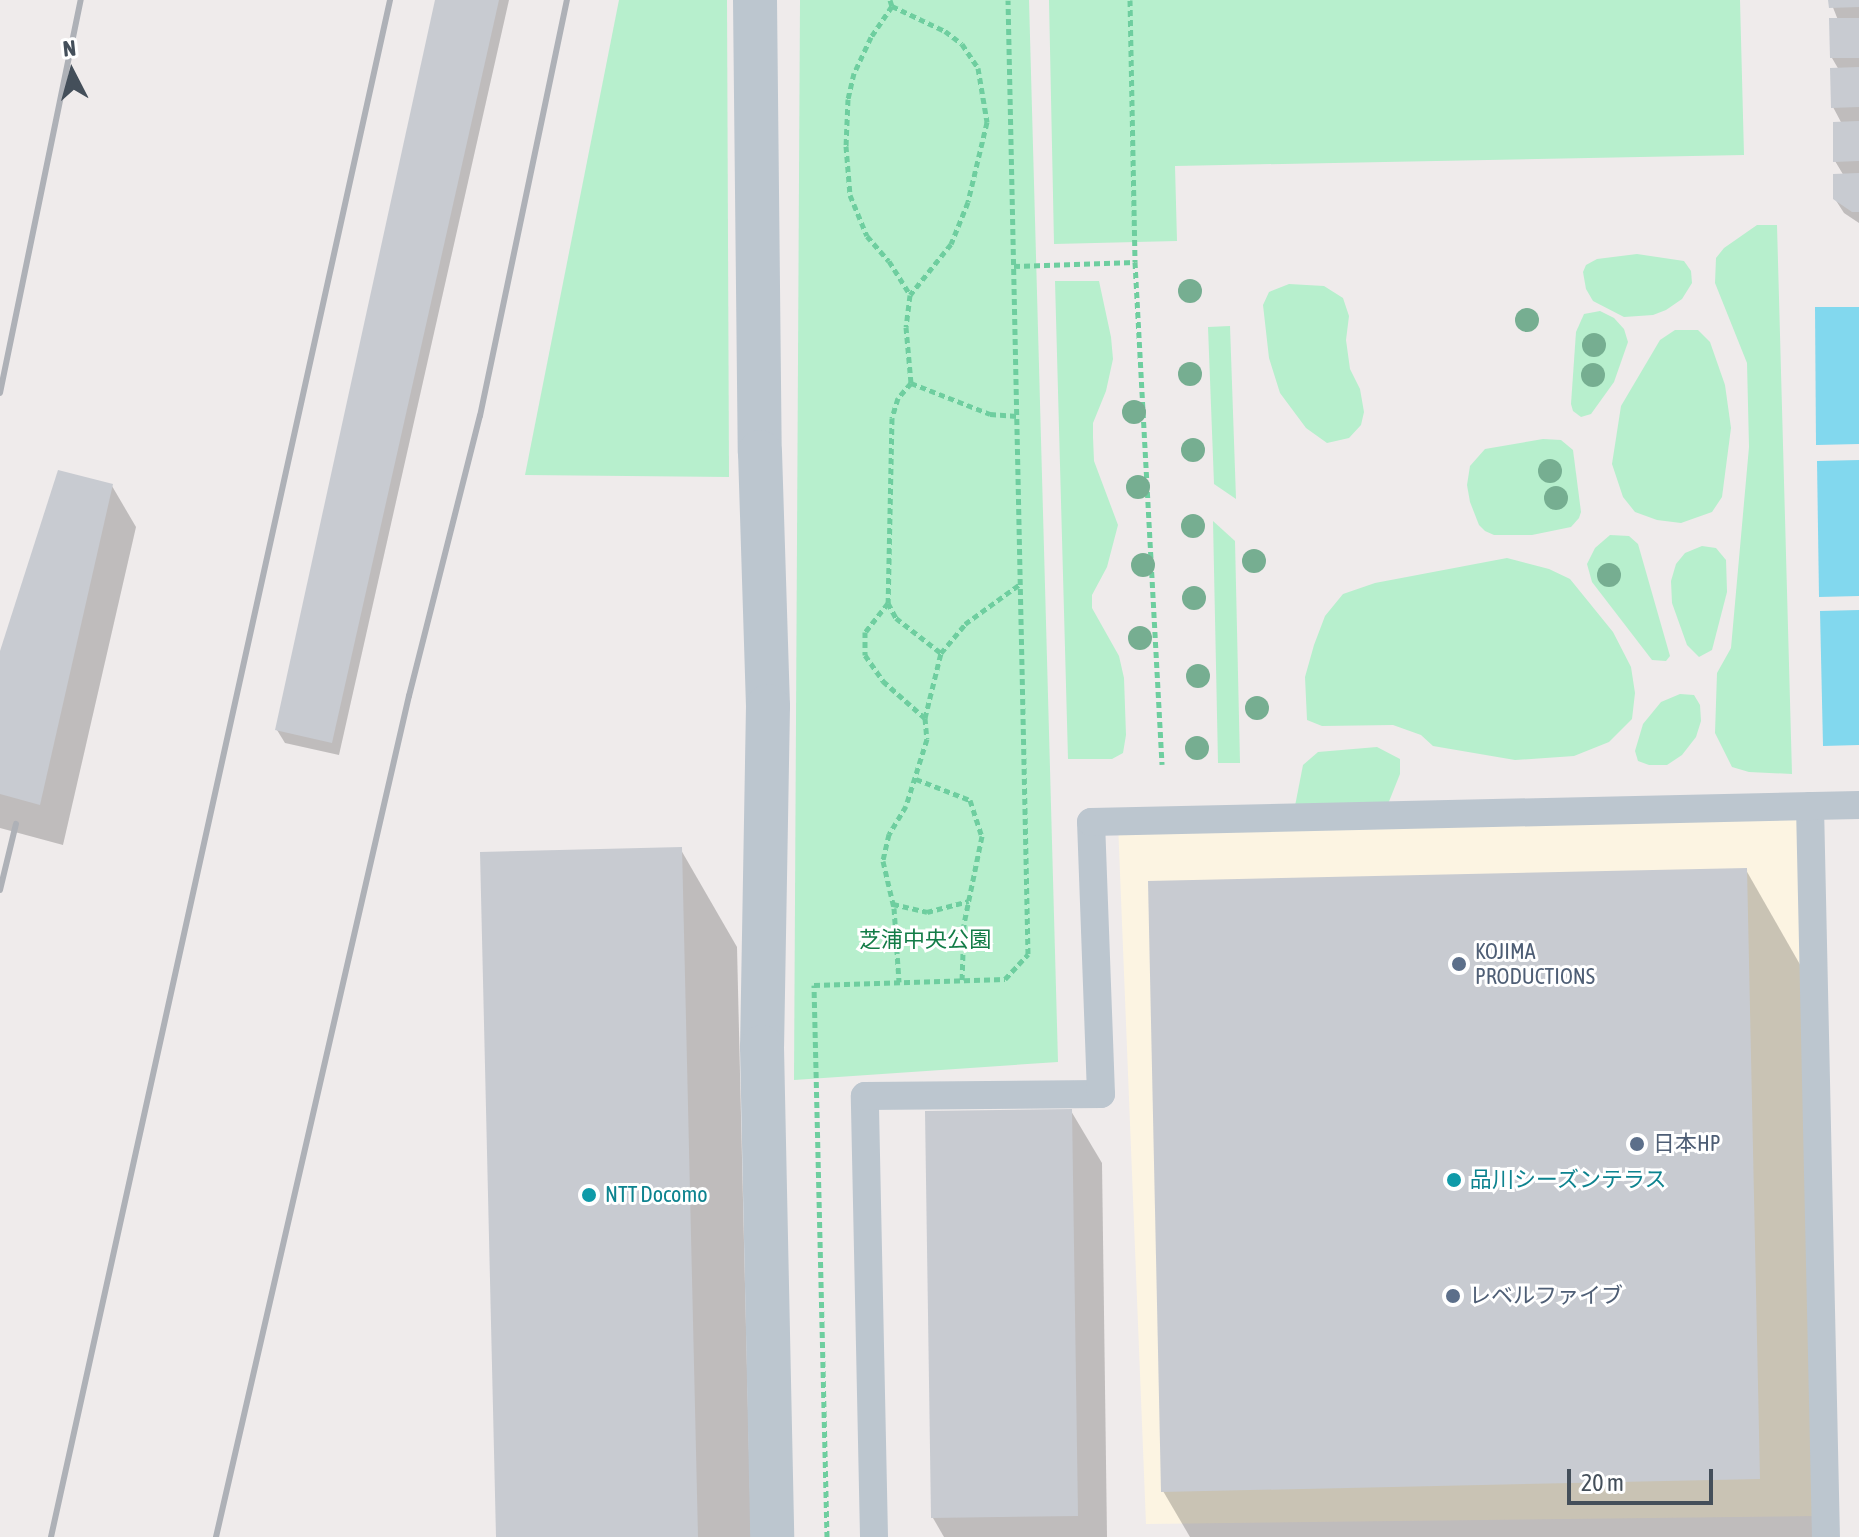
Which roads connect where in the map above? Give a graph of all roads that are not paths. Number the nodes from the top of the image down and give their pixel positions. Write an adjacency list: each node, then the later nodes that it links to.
1 (755, 0): 4 (street)
2 (1859, 805): 3 (lane)
3 (1810, 806): 5 (lane); 6 (lane)
4 (772, 1537)
5 (874, 1537)
6 (1826, 1537)

